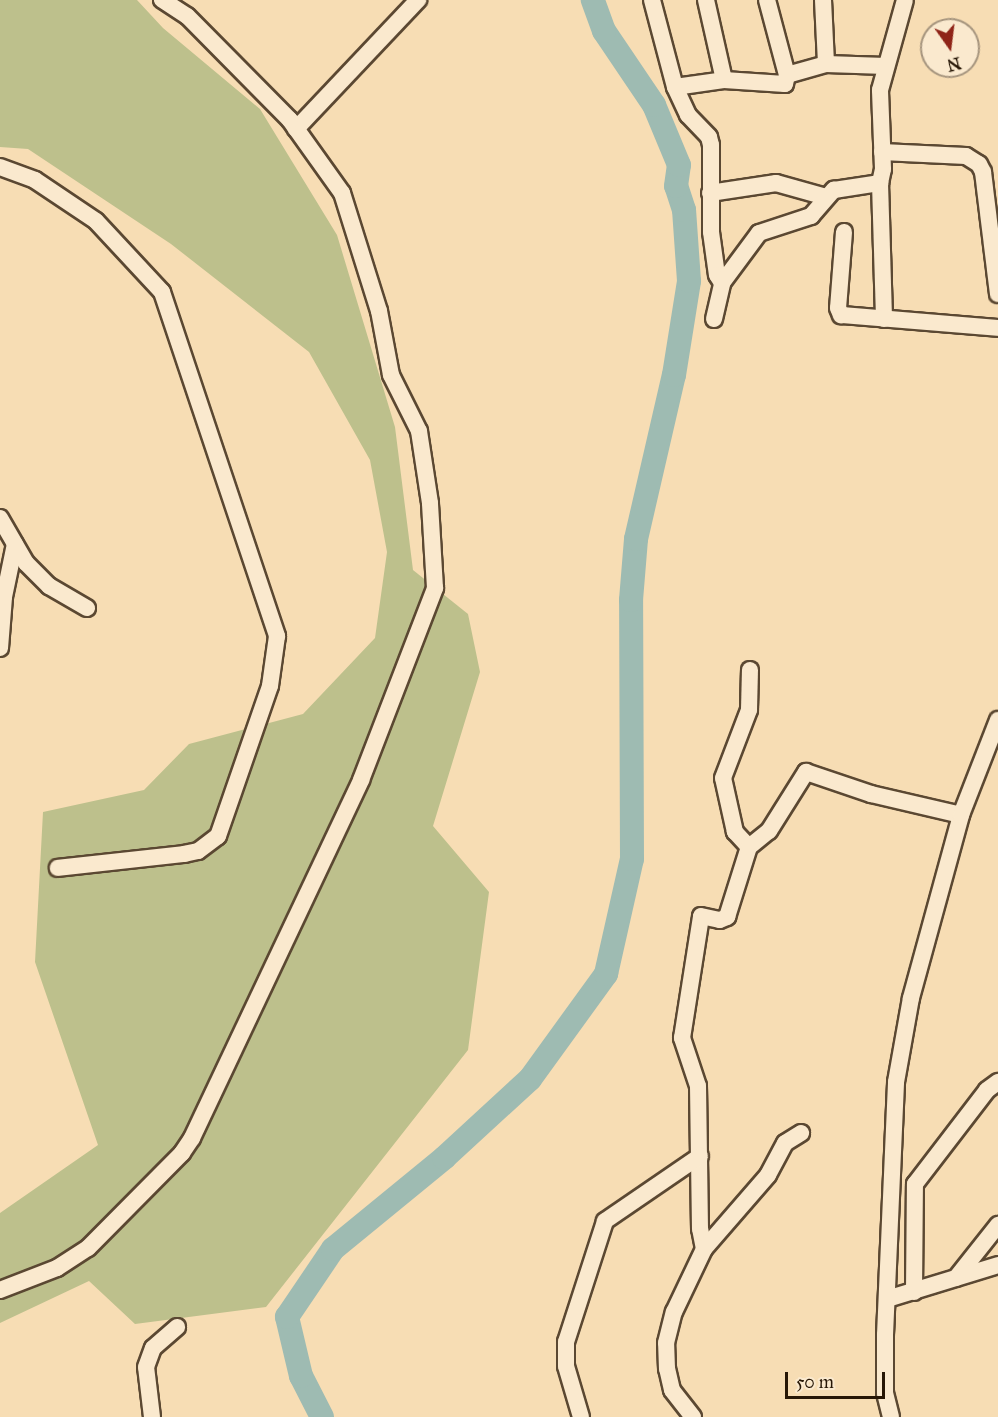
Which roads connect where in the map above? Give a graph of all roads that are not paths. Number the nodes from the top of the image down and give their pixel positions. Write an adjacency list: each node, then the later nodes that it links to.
1 (162, 0): 13 (street)
2 (418, 0): 13 (street)
3 (652, 0): 12 (street)
4 (706, 0): 11 (street)
5 (767, 0): 10 (street)
6 (823, 0): 8 (street)
7 (904, 0): 9 (street)
8 (826, 64): 9 (street); 10 (street)
9 (886, 66): 14 (street)
10 (787, 75): 11 (street)
11 (723, 80): 12 (street)
12 (675, 87): 17 (street)
13 (296, 129): 41 (street)
14 (882, 152): 16 (street); 21 (street)
15 (0, 167): 33 (street)
16 (880, 183): 18 (street); 23 (street)
17 (710, 192): 18 (street); 20 (street)
18 (826, 197): 20 (street)
19 (844, 232): 23 (street)
20 (722, 283): 22 (street)
21 (998, 294)
22 (714, 319)
23 (884, 319): 24 (street)
24 (998, 328)
25 (0, 518): 26 (street)
26 (15, 544): 27 (street); 28 (street)
27 (87, 608)
28 (0, 648)
29 (750, 670): 32 (street)
30 (998, 720): 31 (street)
31 (960, 815): 32 (street); 43 (street)
32 (749, 847): 36 (street)
33 (58, 868)
34 (998, 1082): 42 (street)
35 (801, 1133): 38 (street)
36 (700, 1156): 38 (street); 46 (street)
37 (998, 1225): 40 (street)
38 (704, 1249): 47 (street)
39 (998, 1265): 40 (street)
40 (956, 1278): 42 (street)
41 (0, 1290)
42 (914, 1292): 43 (street)
43 (887, 1299): 48 (street)
44 (177, 1326): 45 (street)
45 (152, 1417)
46 (581, 1417)
47 (693, 1417)
48 (891, 1417)

